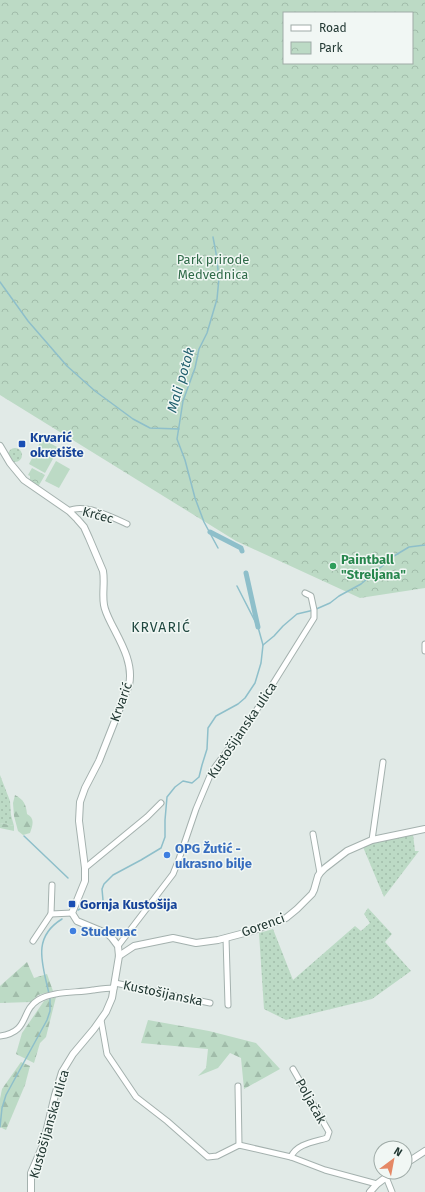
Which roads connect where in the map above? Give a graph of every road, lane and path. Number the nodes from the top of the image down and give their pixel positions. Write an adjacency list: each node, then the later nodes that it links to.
1 (0, 446): 2 (street, Krvarić)
2 (69, 511): 3 (street, Krčec); 12 (street, Krvarić)
3 (126, 524)
4 (305, 593): 19 (street, Kustošijanska ulica)
5 (425, 644): 6 (street)
6 (425, 651)
7 (383, 762): 11 (street)
8 (161, 803): 12 (street)
9 (425, 829): 11 (street, Gorenci)
10 (313, 834): 13 (street)
11 (372, 840): 13 (street, Gorenci)
12 (85, 868): 15 (street, Krvarić)
13 (320, 873): 17 (street, Gorenci)
14 (52, 885): 16 (street)
15 (72, 913): 16 (street); 19 (street)
16 (51, 914): 18 (street)
17 (226, 938): 20 (street, Gorenci); 23 (street)
18 (33, 941)
19 (118, 946): 20 (street, Kustošijanska ulica)
20 (119, 956): 21 (street, Kustošijanska ulica)
21 (114, 985): 22 (street, Kustošijanska); 24 (street, Kustošijanska ulica); 25 (street, Kustošijanska)
22 (210, 1002)
23 (228, 1006)
24 (100, 1020): 28 (street); 35 (street, Kustošijanska ulica)
25 (0, 1036)
26 (293, 1069): 30 (street, Poljačak)
27 (238, 1086): 28 (street)
28 (239, 1145): 30 (street)
29 (425, 1151): 31 (street)
30 (291, 1157): 34 (street)
31 (413, 1159)
32 (382, 1180): 34 (street)
33 (387, 1180): 37 (street)
34 (376, 1184): 36 (street)
35 (31, 1192)
36 (370, 1192)
37 (392, 1192)

